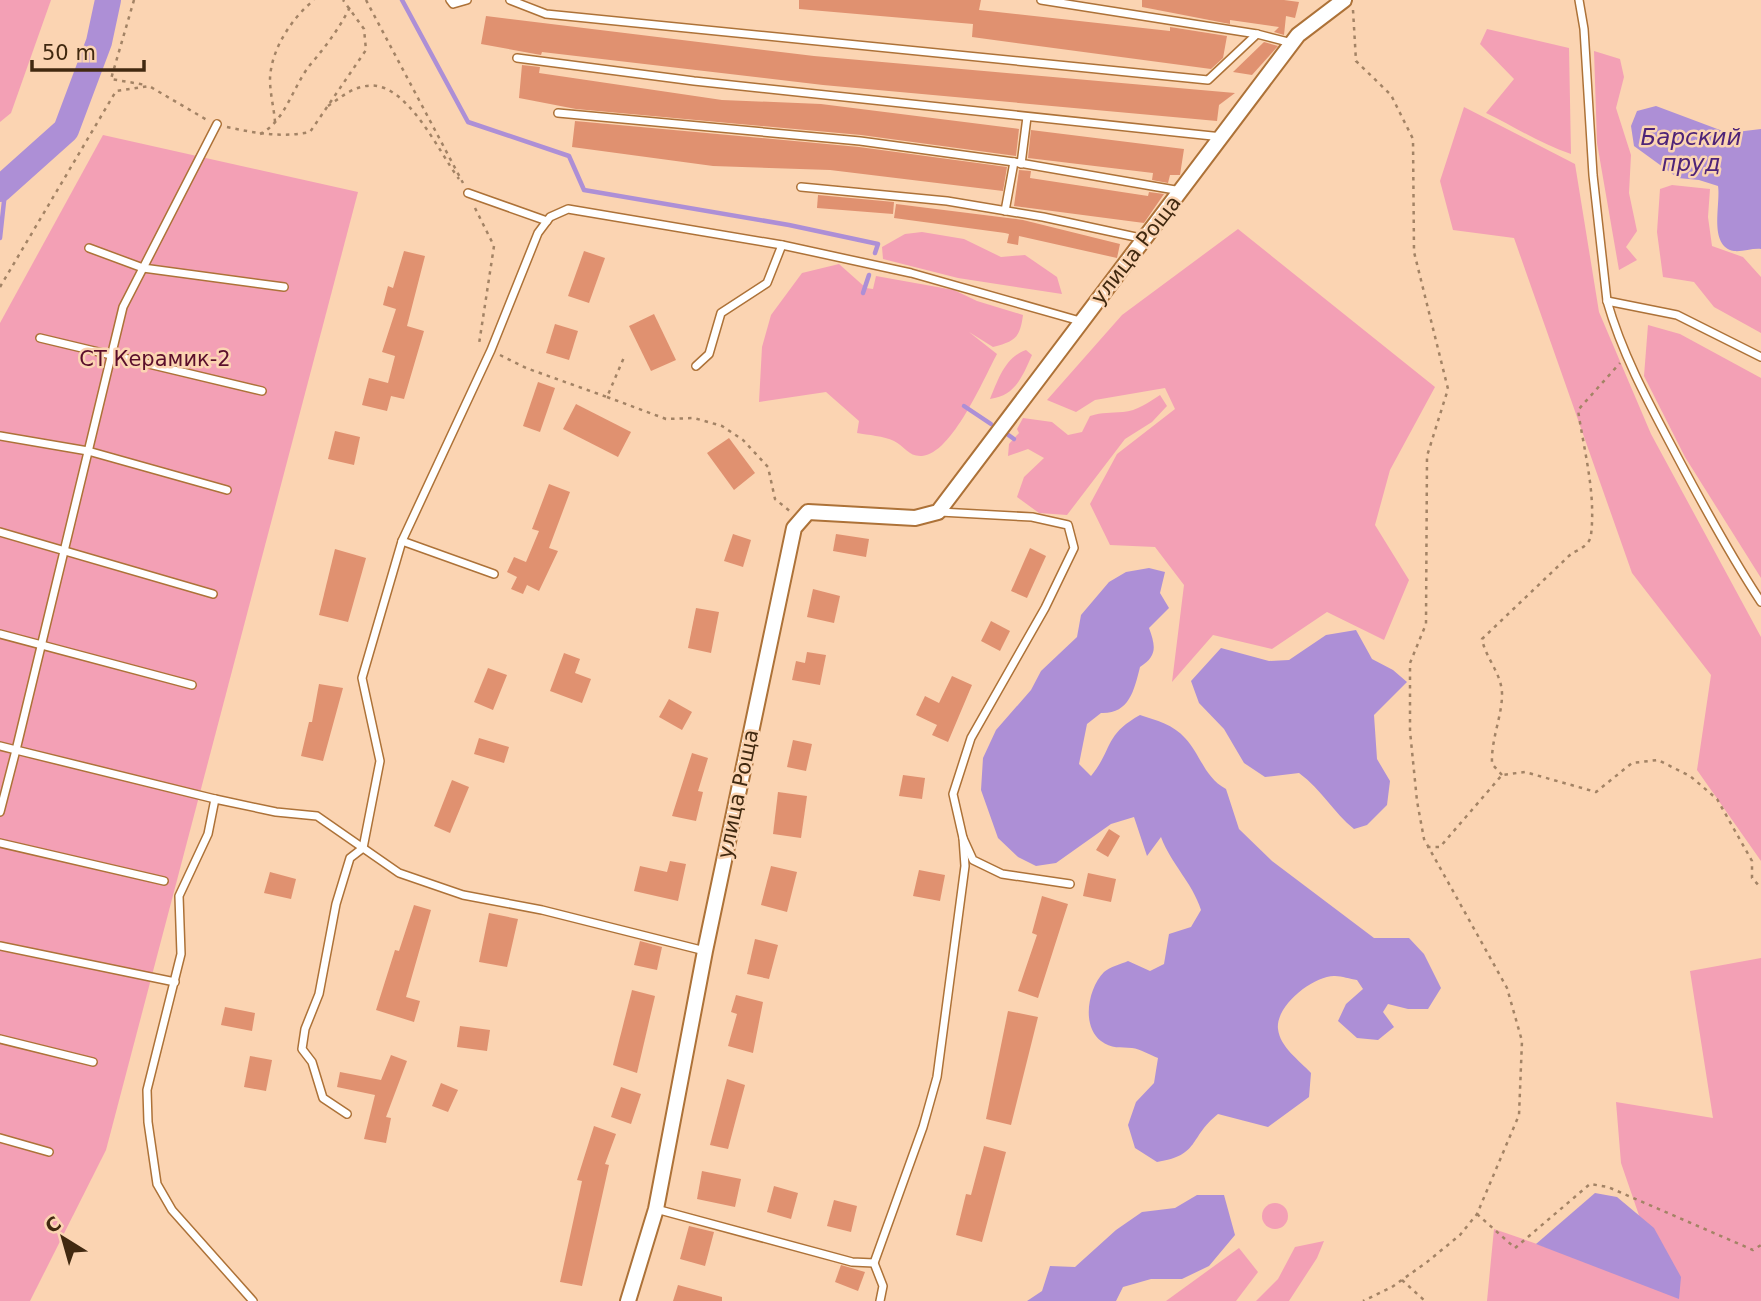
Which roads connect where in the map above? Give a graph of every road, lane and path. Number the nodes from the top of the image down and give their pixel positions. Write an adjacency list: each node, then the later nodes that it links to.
1 (134, 0): 16 (path)
2 (314, 0): 20 (path)
3 (343, 0): 12 (path)
4 (366, 0): 26 (path)
5 (450, 0): 6 (lane)
6 (467, 0)
7 (510, 0): 13 (lane)
8 (1041, 0): 13 (lane)
9 (1345, 0): 14 (street, улица Роща)
10 (1352, 0): 68 (path)
11 (1579, 0): 36 (lane)
12 (351, 7): 17 (path); 20 (path)
13 (1257, 34): 14 (lane)
14 (1292, 43): 23 (street, улица Роща)
15 (517, 58): 19 (lane)
16 (149, 86): 21 (path); 34 (path)
17 (325, 108): 22 (path); 26 (path)
18 (558, 113): 24 (lane)
19 (1027, 117): 23 (lane); 24 (lane)
20 (275, 122): 22 (path)
21 (216, 124): 22 (path); 33 (lane)
22 (259, 134)
23 (1222, 138): 27 (street, улица Роща)
24 (1018, 163): 27 (lane); 28 (lane)
25 (801, 187): 28 (lane)
26 (467, 191): 29 (lane); 39 (path)
27 (1182, 191): 30 (street, улица Роща)
28 (1005, 211): 30 (lane)
29 (547, 221): 31 (lane); 39 (lane)
30 (1146, 239): 37 (street, улица Роща)
31 (782, 245): 37 (lane); 44 (lane)
32 (89, 248): 33 (lane)
33 (143, 268): 35 (lane); 42 (lane)
34 (0, 287)
35 (284, 287)
36 (1607, 301): 41 (lane); 43 (lane)
37 (1080, 321): 50 (street, улица Роща)
38 (40, 338): 42 (lane)
39 (490, 353): 46 (path); 53 (lane)
40 (625, 355): 46 (path)
41 (1626, 356): 57 (lane); 63 (path)
42 (111, 357): 45 (lane); 48 (lane)
43 (1761, 357)
44 (696, 366)
45 (262, 391)
46 (607, 397): 51 (path)
47 (0, 436): 48 (lane)
48 (88, 451): 49 (lane); 54 (lane)
49 (227, 490)
50 (938, 512): 51 (street); 66 (lane)
51 (801, 520): 74 (street, улица Роща)
52 (0, 532): 54 (lane)
53 (402, 541): 55 (lane); 69 (lane)
54 (65, 548): 56 (lane); 59 (lane)
55 (494, 574)
56 (213, 594)
57 (1761, 602)
58 (0, 634): 59 (lane)
59 (41, 645): 60 (lane); 62 (lane)
60 (192, 685)
61 (0, 746): 62 (lane)
62 (16, 750): 64 (lane); 65 (lane)
63 (1502, 775): 68 (path); 72 (path)
64 (215, 799): 69 (lane); 75 (lane)
65 (0, 812)
66 (963, 838): 71 (lane); 84 (lane)
67 (0, 843): 70 (lane)
68 (1427, 847): 82 (path)
69 (363, 848): 74 (lane); 78 (lane)
70 (164, 881)
71 (1070, 884)
72 (1761, 888)
73 (0, 946): 75 (lane)
74 (705, 951): 81 (street, улица Роща)
75 (175, 982): 87 (lane)
76 (0, 1039): 77 (lane)
77 (93, 1062)
78 (347, 1114)
79 (0, 1138): 80 (lane)
80 (49, 1152)
81 (656, 1209): 84 (lane); 88 (street, улица Роща)
82 (1477, 1214): 83 (path); 85 (path)
83 (1761, 1245)
84 (874, 1263): 89 (lane)
85 (1402, 1280): 86 (path); 91 (path)
86 (1374, 1299): 90 (path)
87 (253, 1301)
88 (628, 1301)
89 (880, 1301)
90 (1363, 1301)
91 (1425, 1301)

